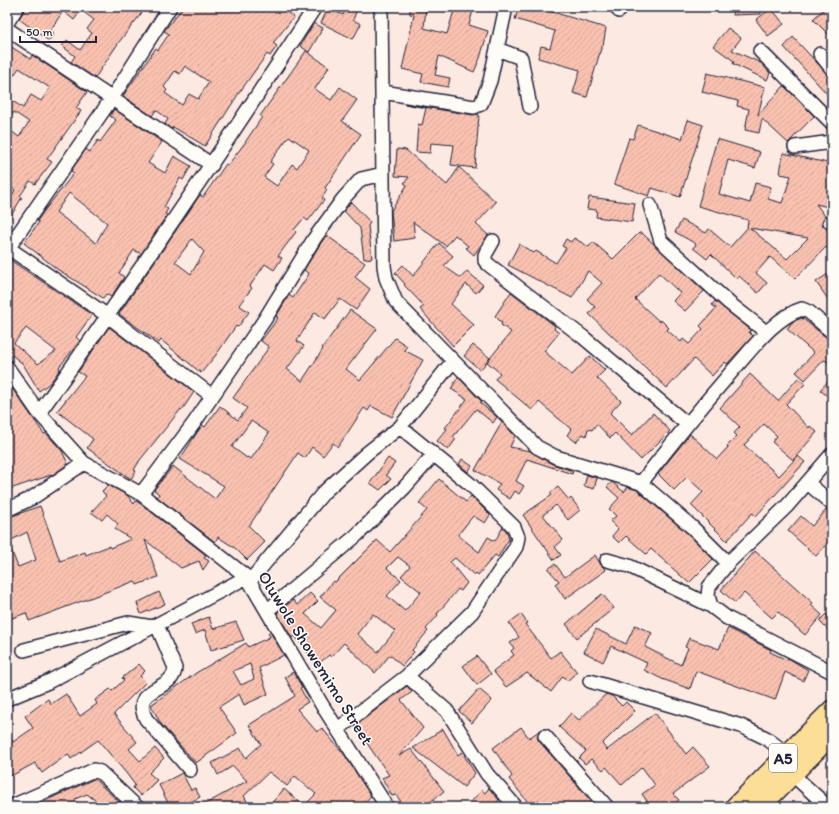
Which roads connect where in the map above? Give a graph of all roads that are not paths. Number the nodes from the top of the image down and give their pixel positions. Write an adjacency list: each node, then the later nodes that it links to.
1 (17, 7): 6 (street)
2 (170, 7): 13 (street)
3 (315, 7): 18 (street)
4 (381, 7): 12 (street)
5 (506, 7): 8 (street)
6 (7, 23)
7 (7, 29): 13 (street)
8 (497, 49): 12 (street); 14 (street)
9 (760, 51): 15 (street)
10 (820, 54): 11 (street)
11 (832, 69)
12 (383, 92): 19 (street)
13 (112, 98): 18 (street); 22 (street)
14 (530, 107)
15 (832, 123)
16 (832, 142): 17 (street)
17 (795, 147)
18 (212, 164): 23 (street)
19 (383, 174): 26 (street); 28 (street)
20 (650, 205): 24 (street)
21 (493, 241): 30 (street)
22 (7, 248): 23 (street)
23 (108, 316): 28 (street); 29 (street)
24 (766, 332): 25 (street); 30 (street)
25 (832, 332)
26 (453, 361): 31 (street); 35 (street)
27 (8, 369): 29 (street, Oluwole Showemimo Street)
28 (212, 396): 37 (street)
29 (39, 412): 34 (street, Oluwole Showemimo Street)
30 (687, 424): 35 (street)
31 (400, 427): 32 (street); 42 (street)
32 (434, 454): 44 (street); 48 (street)
33 (832, 454): 36 (street)
34 (84, 463): 37 (street, Oluwole Showemimo Street); 39 (street)
35 (641, 483): 41 (street)
36 (808, 483): 38 (street); 41 (street)
37 (141, 494): 42 (street, Oluwole Showemimo Street)
38 (832, 504)
39 (7, 510)
40 (607, 560): 43 (street)
41 (728, 562): 43 (street)
42 (249, 579): 44 (street, Oluwole Showemimo Street); 45 (street)
43 (711, 606): 47 (street)
44 (268, 610): 52 (street, Oluwole Showemimo Street)
45 (154, 626): 46 (street); 50 (street); 56 (street)
46 (24, 650)
47 (832, 672)
48 (407, 676): 52 (street); 62 (street)
49 (590, 681): 55 (street)
50 (7, 699)
51 (832, 710): 55 (highway, A5)
52 (338, 729): 61 (street, Oluwole Showemimo Street)
53 (832, 734): 57 (highway, A5)
54 (545, 736): 63 (street)
55 (787, 754): 64 (highway, A5)
56 (190, 770)
57 (793, 774): 65 (highway, A5); 66 (street)
58 (35, 802): 59 (street); 60 (street)
59 (10, 807)
60 (137, 807)
61 (387, 807)
62 (516, 807)
63 (607, 807)
64 (735, 807)
65 (760, 807)
66 (828, 807)

